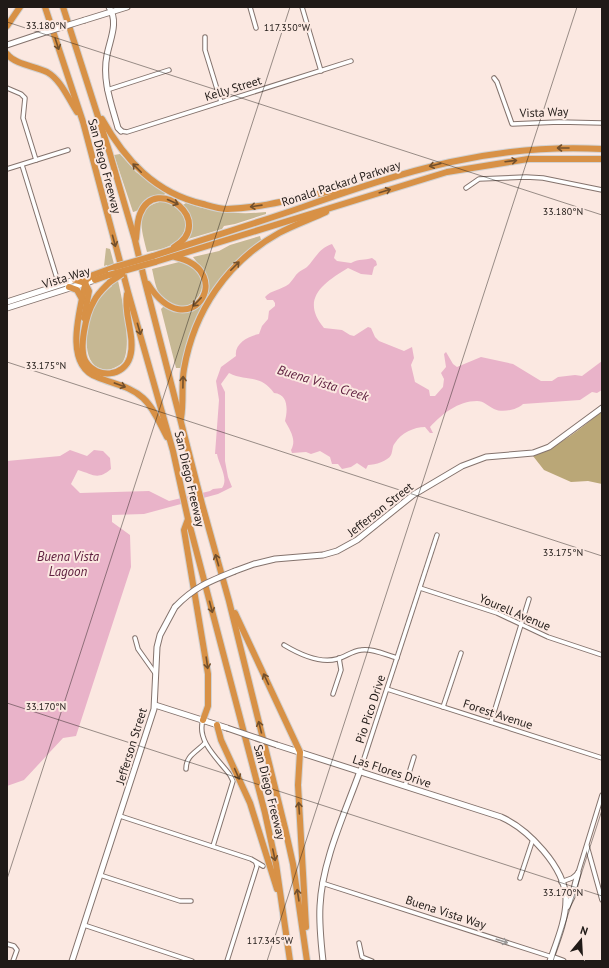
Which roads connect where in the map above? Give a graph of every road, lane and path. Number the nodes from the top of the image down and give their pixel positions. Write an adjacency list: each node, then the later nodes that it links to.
1 (20, 7): 8 (highway)
2 (45, 7): 21 (highway, San Diego Freeway, one-way to 21)
3 (63, 7): 20 (highway, San Diego Freeway)
4 (127, 7): 7 (main road)
5 (250, 7): 9 (street)
6 (302, 7): 15 (street)
7 (110, 9): 11 (main road, bridge); 18 (main road)
8 (7, 26)
9 (256, 28)
10 (205, 37): 19 (street)
11 (7, 45)
12 (8, 56): 21 (highway)
13 (351, 61): 15 (street, Kelly Street)
14 (169, 70): 18 (street)
15 (321, 71): 19 (street, Kelly Street)
16 (494, 78): 22 (street, Vista Way)
17 (7, 88): 27 (street)
18 (107, 90): 23 (main road)
19 (221, 102): 23 (street, Kelly Street)
20 (96, 109): 31 (highway, one-way to 20); 34 (highway, San Diego Freeway)
21 (83, 122): 45 (highway, San Diego Freeway, one-way to 45)
22 (602, 123)
23 (122, 131)
24 (602, 149): 31 (highway, Ronald Packard Parkway, one-way to 31)
25 (68, 150): 27 (street)
26 (601, 159): 33 (highway, Ronald Packard Parkway, one-way to 26)
27 (36, 160): 28 (street)
28 (22, 165): 29 (street); 43 (street)
29 (7, 169)
30 (466, 188): 32 (street)
31 (350, 190): 35 (highway, Ronald Packard Parkway)
32 (602, 190)
33 (347, 202): 36 (highway, Ronald Packard Parkway); 52 (highway, one-way to 33)
34 (136, 240): 35 (highway, one-way to 35); 40 (highway, San Diego Freeway)
35 (166, 251): 38 (highway, Ronald Packard Parkway, bridge)
36 (173, 257): 37 (highway, Ronald Packard Parkway, bridge); 40 (highway, one-way to 40)
37 (131, 269): 38 (highway, Vista Way, bridge)
38 (109, 276): 39 (highway, Vista Way); 50 (highway)
39 (94, 277): 41 (main road, Vista Way); 42 (highway)
40 (144, 278): 52 (highway, San Diego Freeway)
41 (75, 280): 42 (highway); 43 (main road, Vista Way)
42 (85, 283): 44 (main road, Vista Way); 47 (highway); 50 (highway)
43 (59, 285): 46 (main road, Vista Way)
44 (69, 287): 46 (main road, Vista Way); 47 (highway)
45 (128, 292): 50 (highway); 53 (highway, San Diego Freeway, one-way to 53)
46 (35, 296): 48 (main road, Vista Way); 49 (main road, Vista Way)
47 (82, 300): 53 (highway, one-way to 53)
48 (7, 302)
49 (7, 308)
50 (86, 324)
51 (602, 408): 66 (main road, Jefferson Street, bridge)
52 (181, 421): 58 (highway, San Diego Freeway, one-way to 52)
53 (174, 451): 54 (highway, San Diego Freeway)
54 (188, 519): 71 (highway, one-way to 71); 95 (highway, San Diego Freeway, one-way to 95)
55 (437, 535): 56 (street, Pio Pico Drive)
56 (420, 588): 59 (street, Yourell Avenue); 65 (street, Pio Pico Drive)
57 (529, 599): 59 (street)
58 (229, 601): 75 (highway, one-way to 58); 100 (highway, San Diego Freeway, one-way to 58)
59 (522, 624): 63 (street, Yourell Avenue); 72 (street)
60 (135, 638): 66 (street)
61 (284, 645): 64 (street)
62 (461, 653): 70 (street)
63 (602, 655)
64 (339, 658): 65 (street); 68 (street)
65 (397, 658): 67 (street, Pio Pico Drive)
66 (155, 673): 69 (main road, Jefferson Street)
67 (387, 689): 70 (street, Forest Avenue); 79 (street, Pio Pico Drive)
68 (333, 694)
69 (154, 705): 71 (main road, Las Flores Drive); 82 (main road, Jefferson Street)
70 (443, 707): 72 (street, Forest Avenue)
71 (203, 720): 73 (main road, Las Flores Drive); 74 (street)
72 (491, 722): 77 (street, Forest Avenue)
73 (217, 725): 75 (main road, Las Flores Drive, bridge); 95 (highway, one-way to 95)
74 (205, 742): 78 (street); 85 (street)
75 (300, 752): 79 (main road, Las Flores Drive); 100 (highway, one-way to 75)
76 (414, 757): 80 (street)
77 (602, 758)
78 (186, 769)
79 (360, 771): 80 (main road, Las Flores Drive); 92 (main road, Pio Pico Drive)
80 (406, 786): 83 (main road, Las Flores Drive)
81 (602, 795): 84 (street)
82 (120, 816): 85 (street); 89 (main road, Jefferson Street)
83 (533, 839): 90 (street); 91 (main road, Las Flores Drive)
84 (586, 845): 88 (street); 93 (street)
85 (213, 846): 86 (street)
86 (256, 863): 87 (street); 105 (street)
87 (263, 866)
88 (578, 873): 91 (street); 96 (main road)
89 (100, 875): 94 (street); 97 (main road, Jefferson Street)
90 (520, 878)
91 (562, 882): 96 (main road, Las Flores Drive)
92 (322, 883): 101 (street, Buena Vista Way, one-way to 101); 108 (main road, Pio Pico Drive)
93 (602, 900)
94 (191, 901)
95 (284, 911): 106 (highway, San Diego Freeway)
96 (564, 915): 101 (main road)
97 (84, 925): 103 (main road, Jefferson Street); 104 (street)
98 (359, 942): 109 (street)
99 (7, 944): 102 (street)
100 (306, 945): 107 (highway, San Diego Freeway)
101 (551, 959): 110 (main road, Buena Vista Way)
102 (13, 961)
103 (72, 961)
104 (192, 961)
105 (227, 961)
106 (290, 961)
107 (307, 961)
108 (323, 961)
109 (372, 961)
110 (563, 961)

